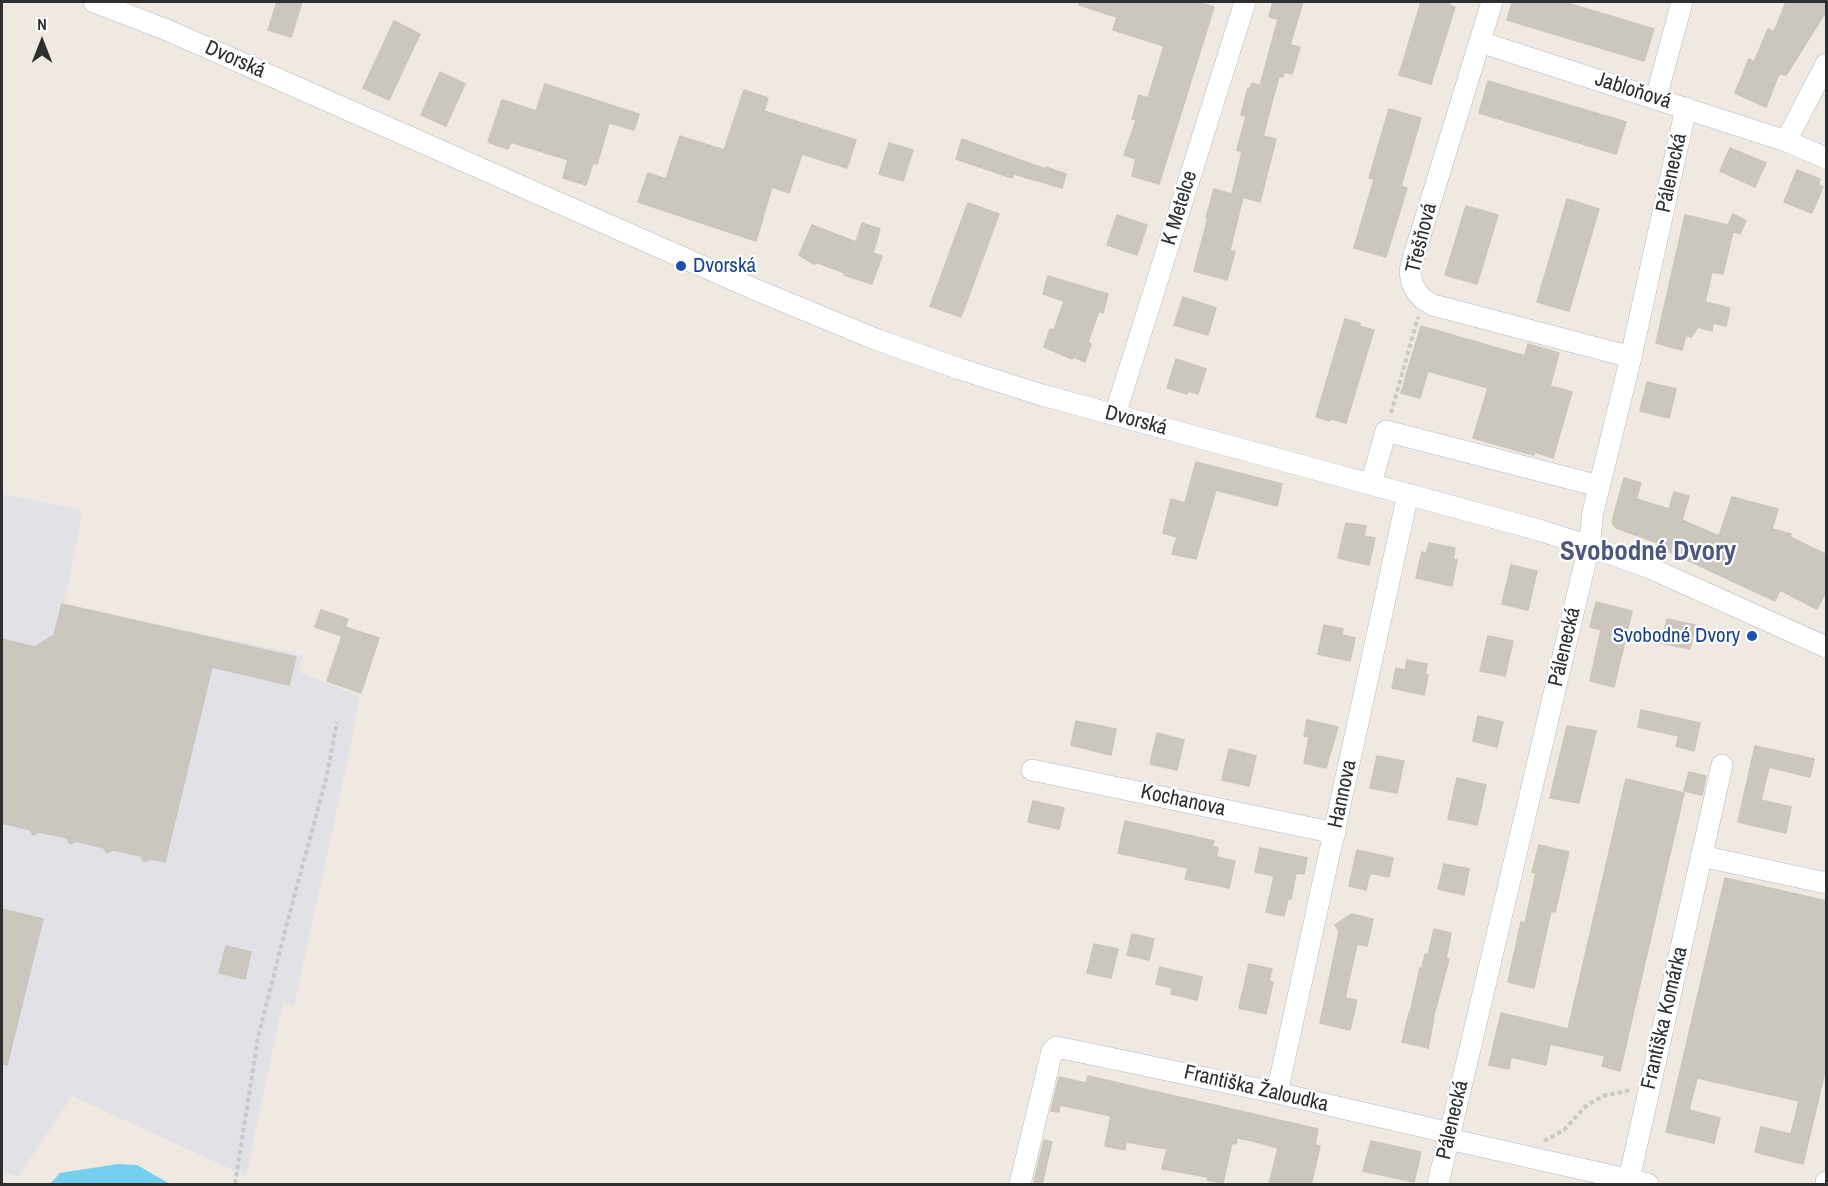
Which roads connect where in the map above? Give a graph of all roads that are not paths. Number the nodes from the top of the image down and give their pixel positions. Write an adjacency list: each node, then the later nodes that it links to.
1 (94, 2): 12 (street, Dvorská)
2 (1245, 2): 12 (street, K Metelce)
3 (1492, 2): 5 (street, Třešňová)
4 (1682, 2): 7 (street)
5 (1480, 42): 7 (street, Jabloňová); 11 (street, Třešňová)
6 (1827, 64): 9 (street)
7 (1656, 98): 8 (street, Jabloňová)
8 (1686, 108): 9 (street, Jabloňová); 11 (street, Pálenecká)
9 (1786, 141): 10 (street, Jabloňová)
10 (1827, 158)
11 (1631, 357): 14 (street, Pálenecká)
12 (1115, 415): 13 (street, Dvorská)
13 (1371, 484): 14 (street); 15 (street, Dvorská)
14 (1599, 486): 16 (street, Pálenecká)
15 (1408, 494): 16 (street, Dvorská); 20 (street, Hannova)
16 (1589, 546): 17 (street, Dvorská); 24 (street, Pálenecká)
17 (1827, 647)
18 (1722, 765): 21 (street, Františka Komárka)
19 (1032, 770): 20 (street, Kochanova)
20 (1335, 833): 23 (street, Hannova)
21 (1701, 856): 22 (street); 25 (street, Františka Komárka)
22 (1827, 883)
23 (1276, 1093): 24 (street, Františka Žaloudka); 26 (street, Františka Žaloudka)
24 (1449, 1136): 25 (street, Františka Komárka); 27 (street, Pálenecká)
25 (1635, 1183)
26 (1020, 1185)
27 (1438, 1185)

